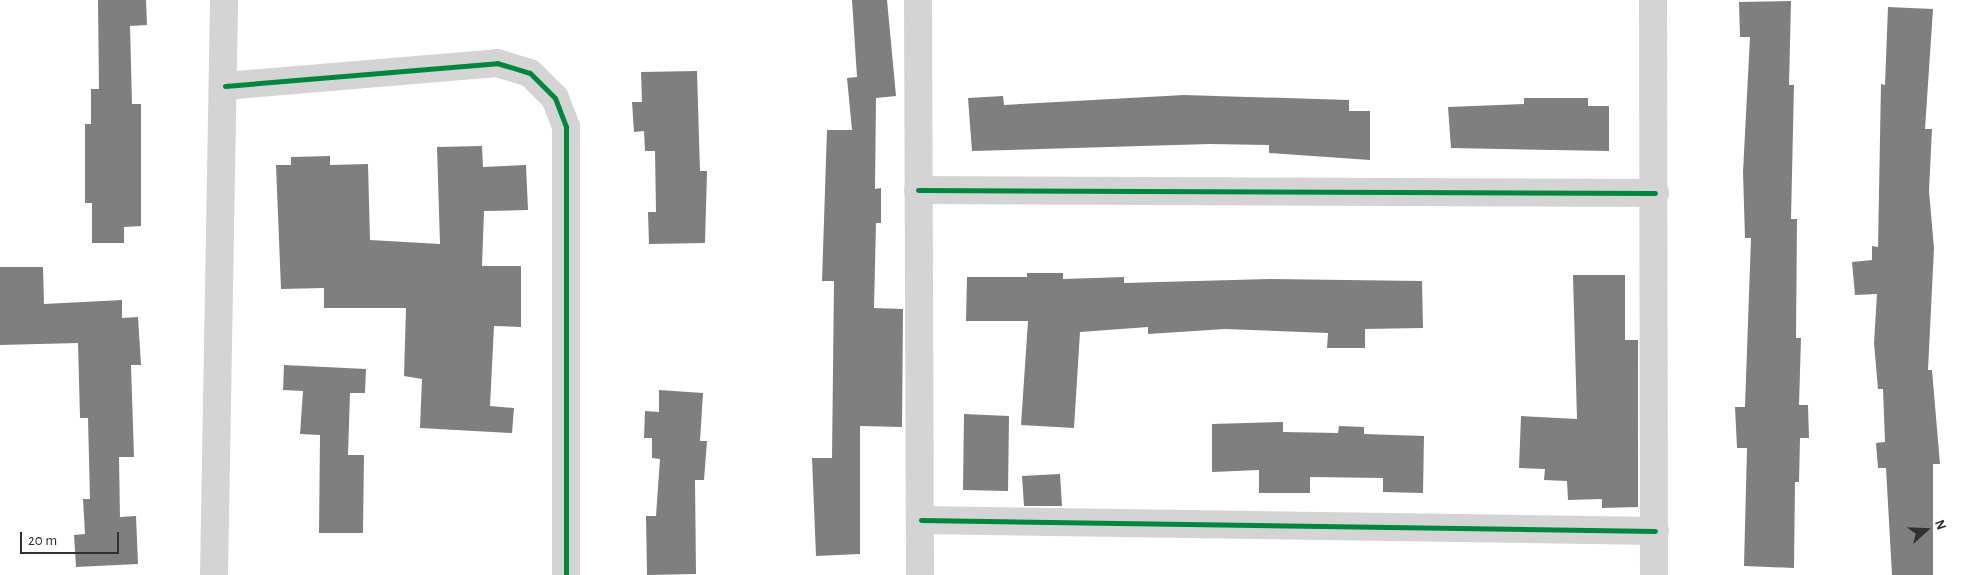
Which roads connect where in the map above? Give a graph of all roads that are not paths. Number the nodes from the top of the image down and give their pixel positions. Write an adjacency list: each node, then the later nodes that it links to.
1 (224, 0): 4 (street)
2 (918, 0): 5 (street)
3 (1653, 0): 6 (street)
4 (225, 86): 9 (street); 10 (street)
5 (918, 190): 6 (street); 7 (street)
6 (1655, 193): 8 (street)
7 (921, 520): 8 (street); 11 (street)
8 (1655, 531): 12 (street)
9 (214, 575)
10 (566, 575)
11 (920, 575)
12 (1654, 575)

